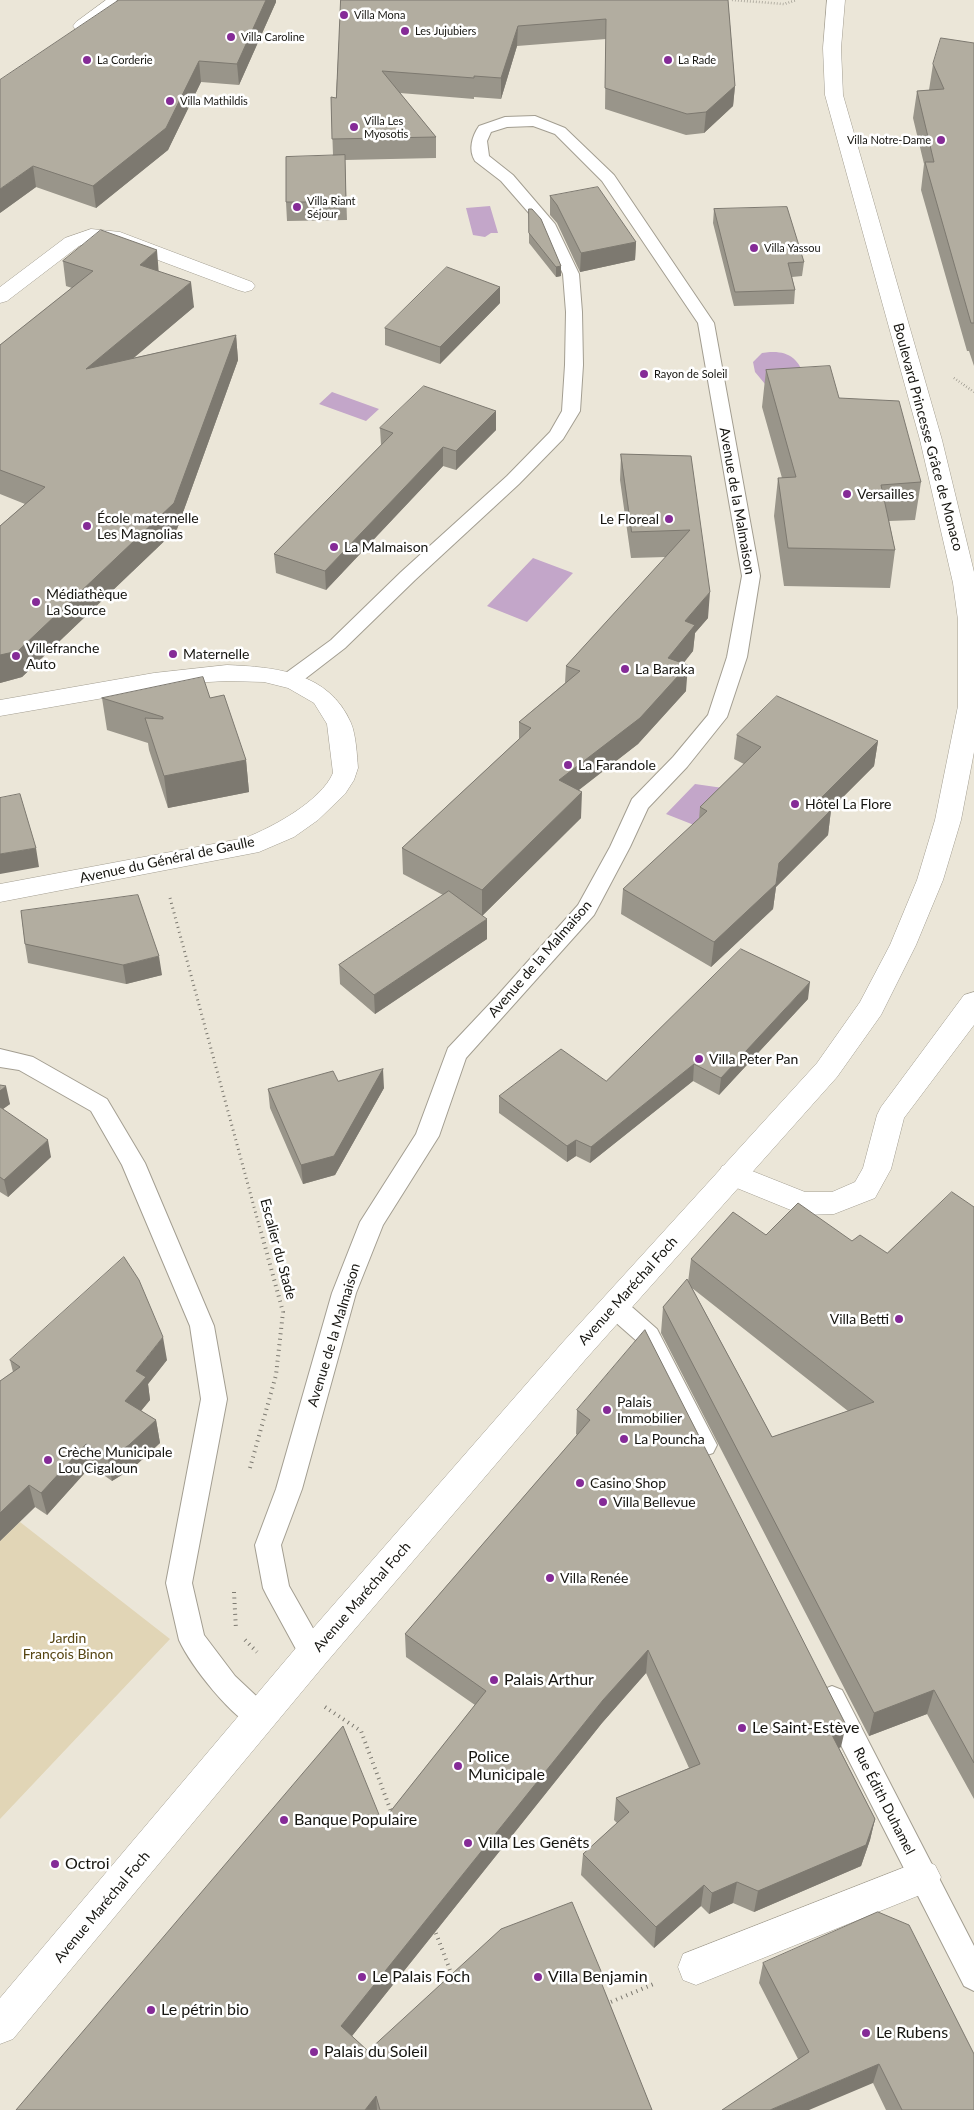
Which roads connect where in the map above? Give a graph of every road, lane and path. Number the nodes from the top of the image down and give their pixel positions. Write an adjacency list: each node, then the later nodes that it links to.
1 (117, 0): 5 (main road)
2 (732, 0): 3 (path)
3 (797, 0)
4 (836, 0): 14 (main road, Boulevard Princesse Grâce de Monaco)
5 (65, 37)
6 (245, 286): 7 (main road)
7 (0, 297)
8 (290, 680): 9 (main road, Avenue du Général de Gaulle); 10 (main road, Avenue du Général de Gaulle); 21 (lane, Avenue de la Malmaison)
9 (0, 708)
10 (160, 864): 11 (main road, Avenue du Général de Gaulle); 17 (path, Escalier du Stade)
11 (0, 893)
12 (974, 1002): 14 (main road)
13 (0, 1058): 24 (lane)
14 (732, 1174): 15 (main road, Avenue Maréchal Foch)
15 (615, 1307): 16 (lane); 21 (main road, Avenue Maréchal Foch)
16 (716, 1469)
17 (248, 1477)
18 (233, 1582): 19 (path)
19 (236, 1631)
20 (243, 1638): 23 (path)
21 (314, 1653): 23 (main road, Avenue Maréchal Foch)
22 (819, 1673): 26 (lane, Rue Édith Duhamel)
23 (289, 1683): 24 (main road, Avenue Maréchal Foch); 25 (path)
24 (259, 1717): 32 (main road, Avenue Maréchal Foch)
25 (395, 1824)
26 (923, 1877): 28 (main road); 29 (lane, Rue Édith Duhamel)
27 (433, 1926): 30 (path)
28 (696, 1967): 31 (path)
29 (974, 1976)
30 (454, 1982)
31 (598, 2008)
32 (0, 2026)

